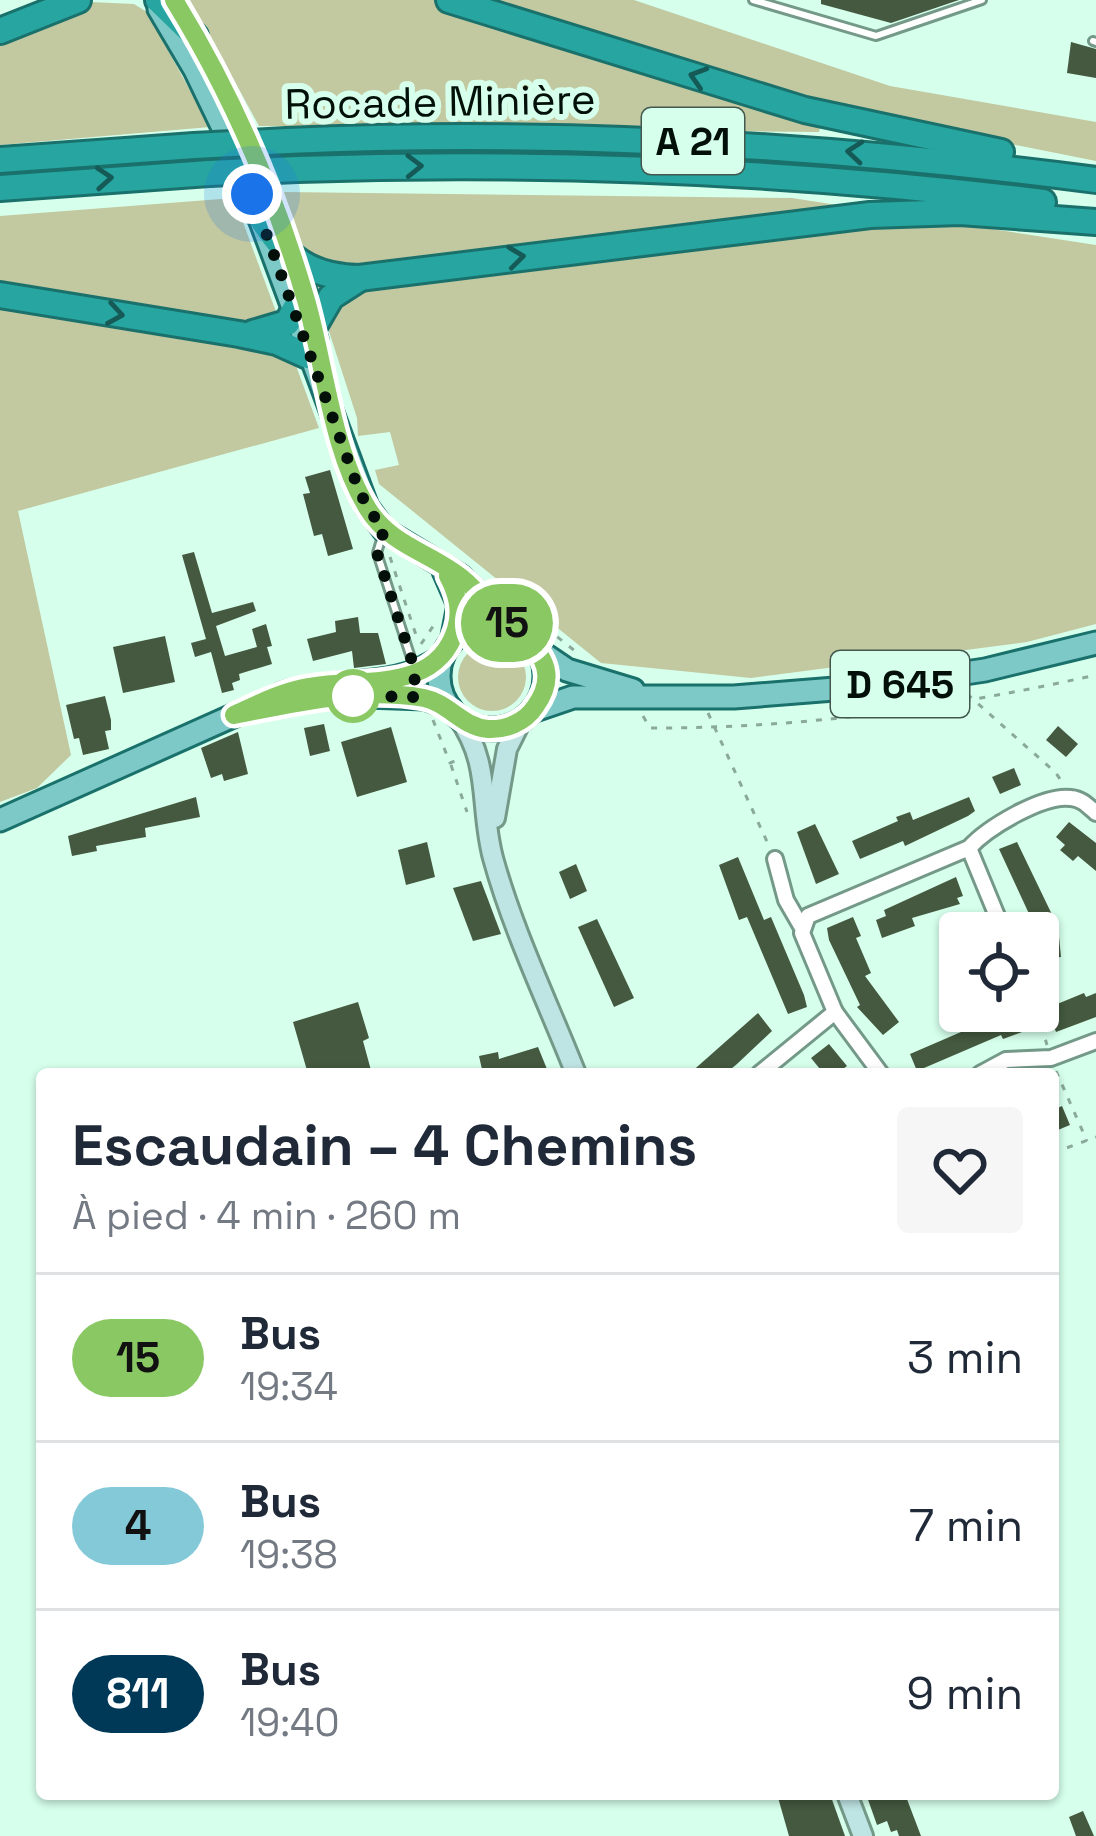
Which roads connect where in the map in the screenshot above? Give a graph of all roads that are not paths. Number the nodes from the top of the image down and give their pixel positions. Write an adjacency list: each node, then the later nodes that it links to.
1 (78, 0): 7 (highway)
2 (156, 0): 8 (highway); 13 (main road)
3 (174, 0): 8 (street)
4 (449, 0): 10 (highway, one-way to 4)
5 (753, 0): 6 (lane)
6 (982, 0)
7 (0, 31)
8 (195, 36): 15 (main road)
9 (0, 160): 10 (highway, Rocade Minière / A 21, one-way to 9, bridge)
10 (1096, 176)
11 (0, 188): 12 (highway, Rocade Minière / A 21, one-way to 12, bridge)
12 (1096, 209)
13 (261, 218): 15 (highway); 18 (main road)
14 (1096, 222): 16 (highway, one-way to 14)
15 (292, 260): 16 (highway); 18 (main road)
16 (359, 278): 18 (highway)
17 (0, 295): 19 (highway, one-way to 19)
18 (304, 312): 19 (highway); 20 (main road); 21 (main road)
19 (239, 334): 20 (highway)
20 (308, 356): 21 (main road)
21 (332, 410): 22 (main road)
22 (384, 530): 23 (main road); 28 (lane)
23 (440, 566): 24 (main road); 26 (main road)
24 (512, 627): 26 (main road); 27 (main road)
25 (1096, 643): 29 (main road, D 645)
26 (448, 649): 30 (main road); 31 (main road)
27 (539, 651): 29 (main road, D 645); 32 (main road)
28 (412, 661)
29 (649, 702): 32 (main road, D 645)
30 (454, 713): 31 (main road); 32 (main road); 35 (street)
31 (234, 715): 34 (main road)
32 (526, 716): 35 (street)
33 (1096, 813): 36 (street)
34 (0, 820)
35 (490, 847): 42 (street)
36 (968, 848): 38 (street); 39 (street)
37 (775, 859): 39 (street)
38 (995, 912)
39 (802, 926): 40 (street)
40 (835, 1012): 43 (street); 44 (street)
41 (1096, 1041): 45 (street)
42 (574, 1068)
43 (766, 1068)
44 (876, 1068)
45 (991, 1068)
46 (850, 1800): 47 (street)
47 (863, 1836)

